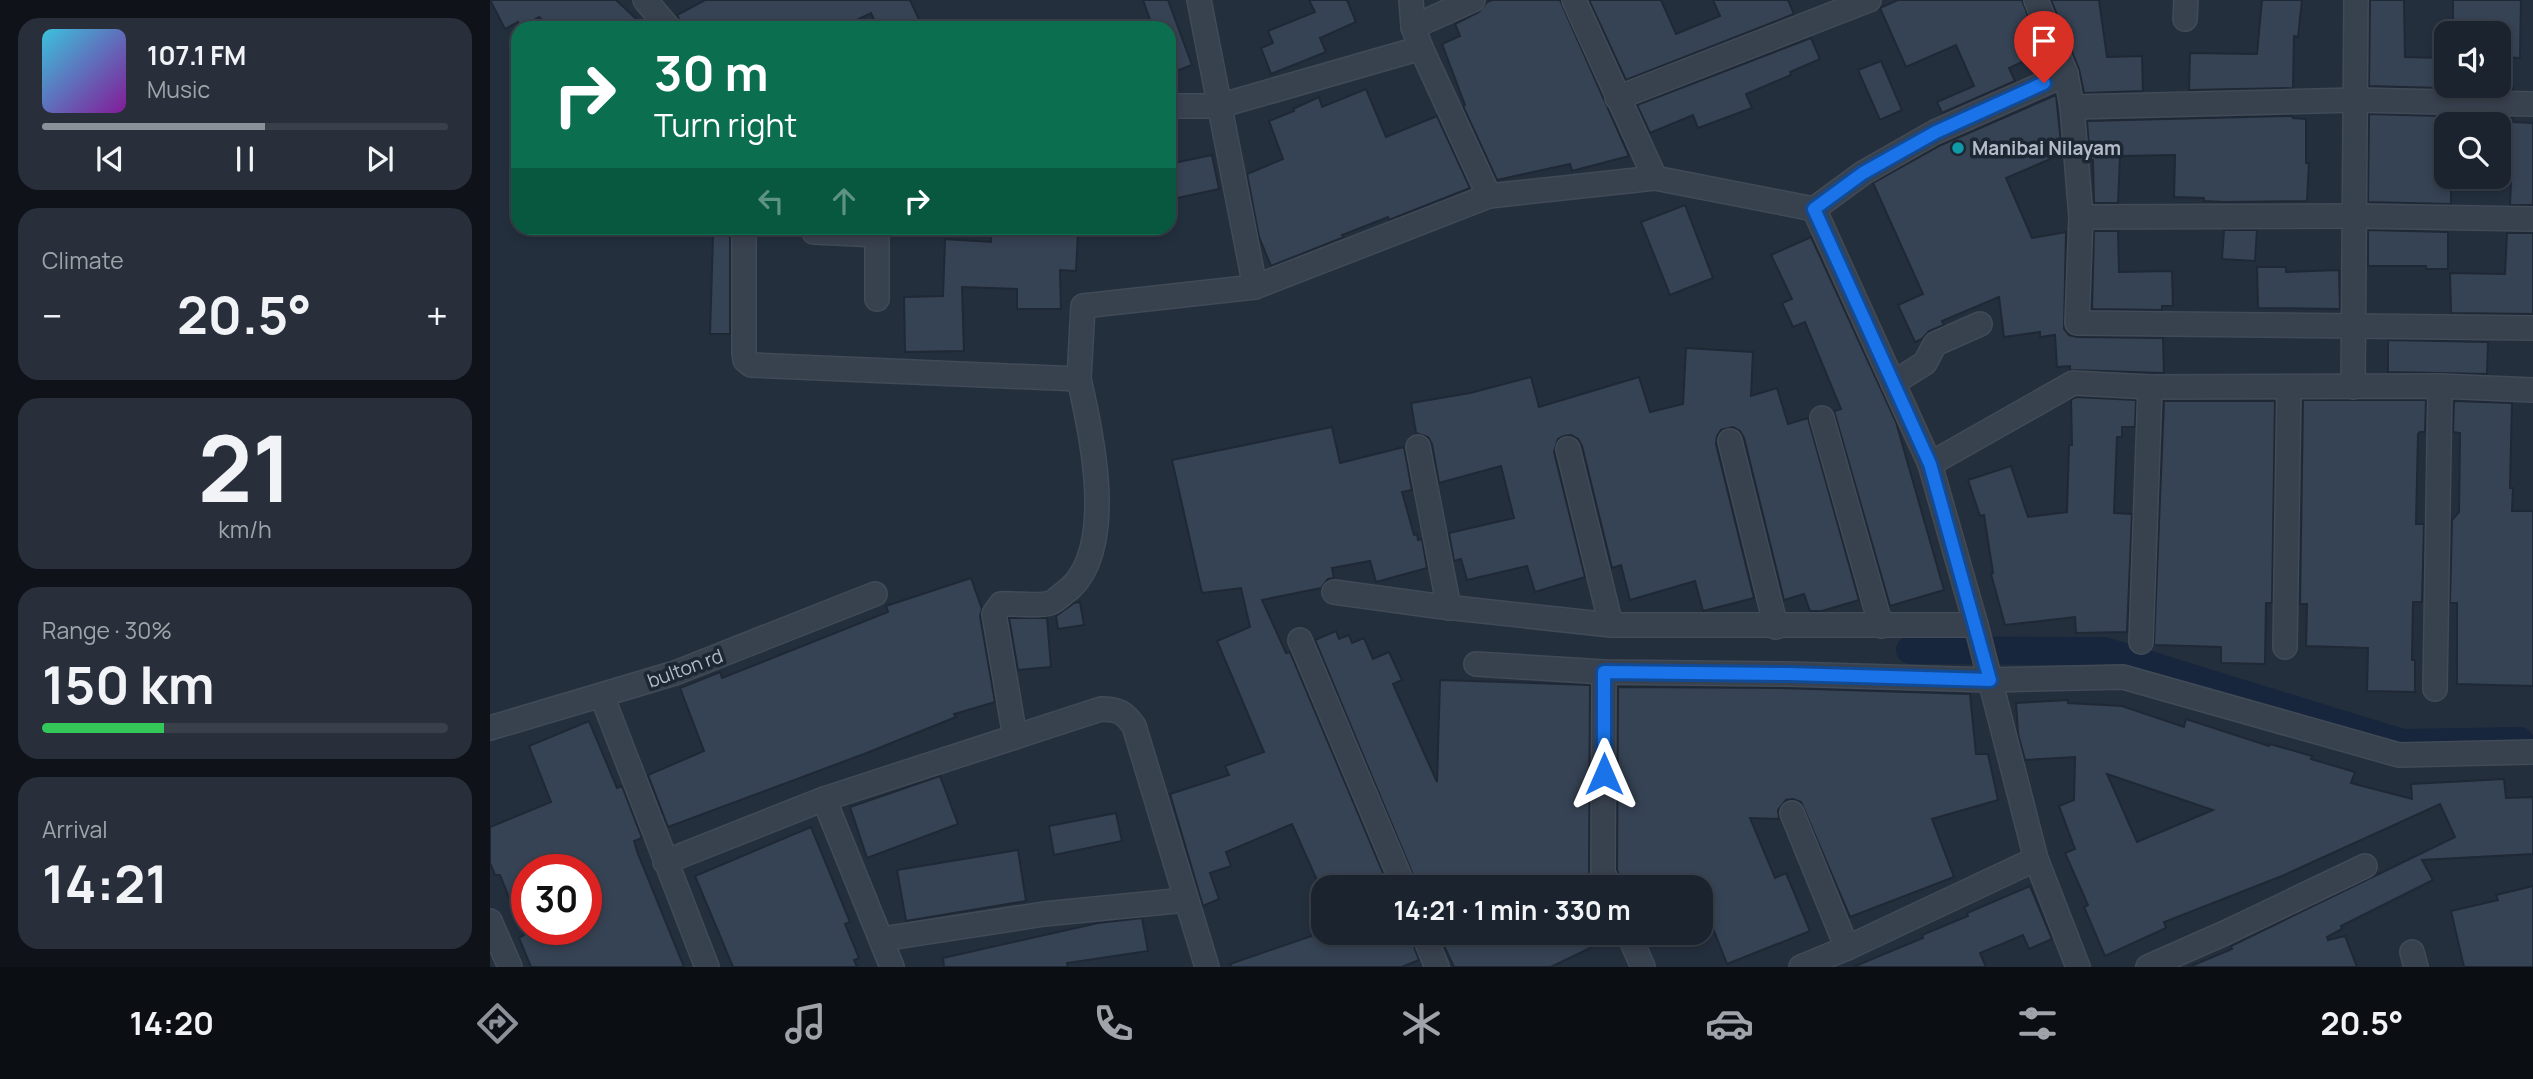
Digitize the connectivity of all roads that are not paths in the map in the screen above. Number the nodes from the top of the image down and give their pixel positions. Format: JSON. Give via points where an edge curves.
{"nodes":[{"id":1,"x":645,"y":0,"type":"edge"},
{"id":2,"x":1199,"y":0,"type":"edge"},
{"id":3,"x":1411,"y":0,"type":"edge"},
{"id":4,"x":1473,"y":0,"type":"edge"},
{"id":5,"x":1574,"y":0,"type":"edge"},
{"id":6,"x":1869,"y":0,"type":"edge"},
{"id":7,"x":2036,"y":0,"type":"edge"},
{"id":8,"x":2356,"y":0,"type":"edge"},
{"id":9,"x":663,"y":21,"type":"edge"},
{"id":10,"x":1417,"y":37,"type":"junction"},
{"id":11,"x":2066,"y":74,"type":"junction"},
{"id":12,"x":1617,"y":98,"type":"junction"},
{"id":13,"x":2356,"y":100,"type":"junction"},
{"id":14,"x":2533,"y":104,"type":"edge"},
{"id":15,"x":1176,"y":106,"type":"edge"},
{"id":16,"x":1219,"y":106,"type":"junction"},
{"id":17,"x":2072,"y":107,"type":"junction"},
{"id":18,"x":1655,"y":178,"type":"junction"},
{"id":19,"x":1489,"y":197,"type":"junction"},
{"id":20,"x":1814,"y":209,"type":"junction"},
{"id":21,"x":2355,"y":216,"type":"junction"},
{"id":22,"x":2081,"y":217,"type":"junction"},
{"id":23,"x":2533,"y":219,"type":"edge"},
{"id":24,"x":744,"y":235,"type":"edge"},
{"id":25,"x":861,"y":235,"type":"edge"},
{"id":26,"x":1255,"y":287,"type":"junction"},
{"id":27,"x":877,"y":299,"type":"dead end"},
{"id":28,"x":1980,"y":324,"type":"dead end"},
{"id":29,"x":2353,"y":325,"type":"junction"},
{"id":30,"x":2533,"y":328,"type":"edge"},
{"id":31,"x":1079,"y":379,"type":"junction"},
{"id":32,"x":1893,"y":383,"type":"junction"},
{"id":33,"x":2440,"y":386,"type":"junction"},
{"id":34,"x":2150,"y":387,"type":"junction"},
{"id":35,"x":2289,"y":387,"type":"junction"},
{"id":36,"x":2353,"y":387,"type":"junction"},
{"id":37,"x":2533,"y":390,"type":"edge"},
{"id":38,"x":1822,"y":418,"type":"dead end"},
{"id":39,"x":1730,"y":441,"type":"dead end"},
{"id":40,"x":1418,"y":447,"type":"dead end"},
{"id":41,"x":1567,"y":449,"type":"dead end"},
{"id":42,"x":1930,"y":464,"type":"junction"},
{"id":43,"x":1334,"y":592,"type":"dead end"},
{"id":44,"x":875,"y":594,"type":"dead end"},
{"id":45,"x":1449,"y":608,"type":"junction"},
{"id":46,"x":1611,"y":625,"type":"junction"},
{"id":47,"x":1881,"y":626,"type":"junction"},
{"id":48,"x":1776,"y":627,"type":"junction"},
{"id":49,"x":1978,"y":632,"type":"junction"},
{"id":50,"x":1300,"y":640,"type":"dead end"},
{"id":51,"x":2141,"y":642,"type":"dead end"},
{"id":52,"x":2285,"y":647,"type":"dead end"},
{"id":53,"x":1476,"y":664,"type":"dead end"},
{"id":54,"x":1604,"y":672,"type":"junction"},
{"id":55,"x":1988,"y":673,"type":"junction"},
{"id":56,"x":2435,"y":689,"type":"dead end"},
{"id":57,"x":602,"y":696,"type":"junction"},
{"id":58,"x":490,"y":728,"type":"edge"},
{"id":59,"x":1015,"y":737,"type":"junction"},
{"id":60,"x":2533,"y":752,"type":"edge"},
{"id":61,"x":824,"y":799,"type":"junction"},
{"id":62,"x":1792,"y":813,"type":"dead end"},
{"id":63,"x":2036,"y":859,"type":"junction"},
{"id":64,"x":665,"y":862,"type":"junction"},
{"id":65,"x":2365,"y":866,"type":"dead end"},
{"id":66,"x":1399,"y":875,"type":"edge"},
{"id":67,"x":1604,"y":875,"type":"edge"},
{"id":68,"x":1186,"y":900,"type":"junction"},
{"id":69,"x":490,"y":921,"type":"edge"},
{"id":70,"x":883,"y":939,"type":"junction"},
{"id":71,"x":1428,"y":945,"type":"edge"},
{"id":72,"x":1633,"y":945,"type":"edge"},
{"id":73,"x":1847,"y":948,"type":"junction"},
{"id":74,"x":510,"y":967,"type":"edge"},
{"id":75,"x":706,"y":967,"type":"edge"},
{"id":76,"x":892,"y":967,"type":"edge"},
{"id":77,"x":1207,"y":967,"type":"edge"},
{"id":78,"x":1437,"y":967,"type":"edge"},
{"id":79,"x":1643,"y":967,"type":"edge"},
{"id":80,"x":1801,"y":967,"type":"edge"},
{"id":81,"x":2078,"y":967,"type":"edge"},
{"id":82,"x":2148,"y":967,"type":"edge"}],
"edges":[{"from":1,"to":9,"type":"street"},
{"from":2,"to":16,"type":"street"},
{"from":3,"to":10,"type":"street"},
{"from":4,"to":10,"type":"street"},
{"from":5,"to":12,"type":"street"},
{"from":6,"to":12,"type":"street"},
{"from":7,"to":11,"type":"street"},
{"from":8,"to":13,"type":"street"},
{"from":10,"to":16,"type":"street"},
{"from":10,"to":19,"type":"street"},
{"from":11,"to":17,"type":"street"},
{"from":11,"to":20,"type":"street","via":[[1936,132],[1863,173]]},
{"from":12,"to":18,"type":"street"},
{"from":13,"to":14,"type":"street"},
{"from":13,"to":17,"type":"street"},
{"from":13,"to":21,"type":"street"},
{"from":15,"to":16,"type":"street"},
{"from":16,"to":26,"type":"street"},
{"from":17,"to":22,"type":"street"},
{"from":18,"to":19,"type":"street"},
{"from":18,"to":20,"type":"street"},
{"from":19,"to":26,"type":"street"},
{"from":20,"to":32,"type":"street"},
{"from":21,"to":22,"type":"street"},
{"from":21,"to":23,"type":"street"},
{"from":21,"to":29,"type":"street"},
{"from":22,"to":29,"type":"street","via":[[2077,323]]},
{"from":24,"to":31,"type":"street","via":[[744,353],[751,365]]},
{"from":25,"to":27,"type":"street","via":[[877,236]]},
{"from":26,"to":31,"type":"street","via":[[1083,306]]},
{"from":28,"to":32,"type":"street","via":[[1935,344],[1926,363]]},
{"from":29,"to":30,"type":"street"},
{"from":29,"to":36,"type":"street"},
{"from":31,"to":59,"type":"street","via":[[1098,494],[1092,554],[1082,577],[1049,603],[1001,604],[994,614]]},
{"from":32,"to":42,"type":"street"},
{"from":33,"to":36,"type":"street"},
{"from":33,"to":37,"type":"street"},
{"from":33,"to":56,"type":"street"},
{"from":34,"to":35,"type":"street"},
{"from":34,"to":42,"type":"street","via":[[2073,383]]},
{"from":34,"to":51,"type":"street"},
{"from":35,"to":36,"type":"street"},
{"from":35,"to":52,"type":"street"},
{"from":38,"to":47,"type":"street"},
{"from":39,"to":48,"type":"street"},
{"from":40,"to":45,"type":"street"},
{"from":41,"to":46,"type":"street"},
{"from":42,"to":49,"type":"street"},
{"from":43,"to":45,"type":"street"},
{"from":44,"to":57,"type":"street","name":"bulton rd","via":[[675,673]]},
{"from":45,"to":46,"type":"street"},
{"from":46,"to":48,"type":"street"},
{"from":47,"to":48,"type":"street"},
{"from":47,"to":49,"type":"street"},
{"from":49,"to":55,"type":"street"},
{"from":50,"to":66,"type":"street"},
{"from":53,"to":54,"type":"street"},
{"from":54,"to":55,"type":"street"},
{"from":54,"to":67,"type":"street"},
{"from":55,"to":60,"type":"street","via":[[2123,677],[2399,755]]},
{"from":55,"to":63,"type":"street"},
{"from":57,"to":58,"type":"street","name":"bulton rd"},
{"from":57,"to":64,"type":"street"},
{"from":59,"to":61,"type":"street"},
{"from":59,"to":68,"type":"street","via":[[1101,709],[1124,712],[1134,726]]},
{"from":61,"to":64,"type":"street"},
{"from":61,"to":70,"type":"street"},
{"from":62,"to":73,"type":"street"},
{"from":63,"to":73,"type":"street"},
{"from":63,"to":81,"type":"street"},
{"from":64,"to":75,"type":"street"},
{"from":65,"to":82,"type":"street"},
{"from":68,"to":70,"type":"street","via":[[1044,914]]},
{"from":68,"to":77,"type":"street"},
{"from":69,"to":74,"type":"street"},
{"from":70,"to":76,"type":"street"},
{"from":71,"to":78,"type":"street"},
{"from":72,"to":79,"type":"street"},
{"from":73,"to":80,"type":"street"}]}
